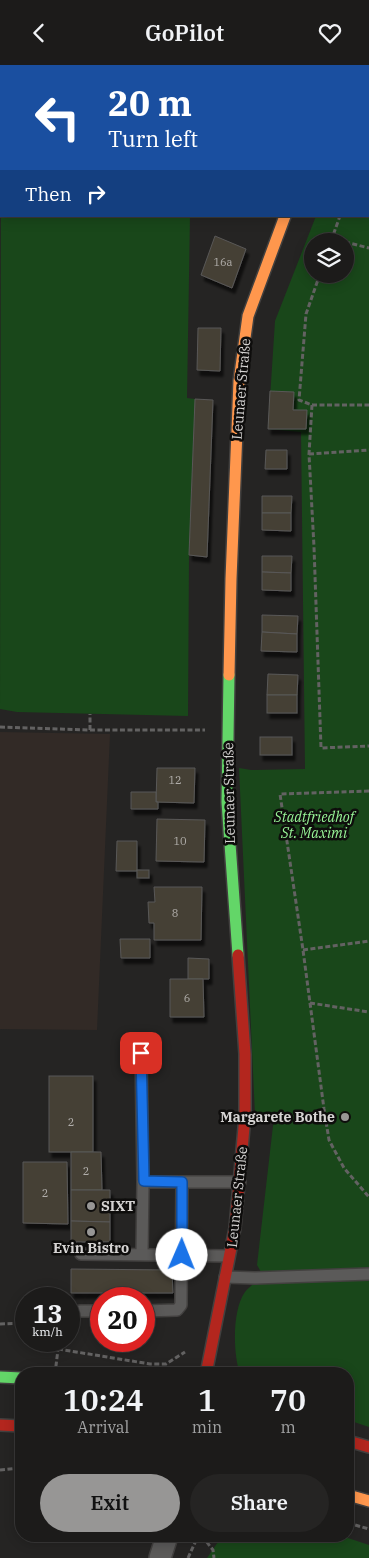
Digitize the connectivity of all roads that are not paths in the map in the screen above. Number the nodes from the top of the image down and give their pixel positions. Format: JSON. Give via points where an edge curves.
{"nodes":[{"id":1,"x":285,"y":217,"type":"edge"},
{"id":2,"x":141,"y":1053,"type":"dead end"},
{"id":3,"x":144,"y":1181,"type":"junction"},
{"id":4,"x":182,"y":1182,"type":"junction"},
{"id":5,"x":240,"y":1182,"type":"junction"},
{"id":6,"x":81,"y":1254,"type":"dead end"},
{"id":7,"x":142,"y":1255,"type":"junction"},
{"id":8,"x":182,"y":1255,"type":"junction"},
{"id":9,"x":231,"y":1256,"type":"junction"},
{"id":10,"x":369,"y":1274,"type":"edge"},
{"id":11,"x":213,"y":1275,"type":"dead end"},
{"id":12,"x":226,"y":1277,"type":"junction"},
{"id":13,"x":80,"y":1311,"type":"dead end"},
{"id":14,"x":90,"y":1311,"type":"edge"},
{"id":15,"x":155,"y":1311,"type":"edge"},
{"id":16,"x":207,"y":1367,"type":"edge"},
{"id":17,"x":0,"y":1377,"type":"edge"},
{"id":18,"x":15,"y":1378,"type":"edge"},
{"id":19,"x":0,"y":1425,"type":"edge"},
{"id":20,"x":15,"y":1426,"type":"edge"},
{"id":21,"x":354,"y":1443,"type":"edge"},
{"id":22,"x":369,"y":1447,"type":"edge"},
{"id":23,"x":354,"y":1497,"type":"edge"},
{"id":24,"x":369,"y":1501,"type":"edge"},
{"id":25,"x":165,"y":1542,"type":"edge"},
{"id":26,"x":160,"y":1558,"type":"edge"}],
"edges":[{"from":1,"to":5,"type":"street","name":"Leunaer Straße","via":[[248,316],[239,381],[227,802],[245,1053]]},
{"from":2,"to":3,"type":"lane"},
{"from":3,"to":4,"type":"lane"},
{"from":3,"to":7,"type":"lane"},
{"from":4,"to":5,"type":"lane"},
{"from":4,"to":8,"type":"lane"},
{"from":5,"to":9,"type":"street","name":"Leunaer Straße"},
{"from":6,"to":7,"type":"lane"},
{"from":7,"to":8,"type":"lane"},
{"from":8,"to":9,"type":"lane"},
{"from":8,"to":15,"type":"lane","via":[[180,1308]]},
{"from":9,"to":12,"type":"street","name":"Leunaer Straße"},
{"from":10,"to":12,"type":"lane"},
{"from":11,"to":12,"type":"lane"},
{"from":12,"to":16,"type":"street","name":"Leunaer Straße"},
{"from":13,"to":14,"type":"lane"},
{"from":17,"to":18,"type":"street"},
{"from":19,"to":20,"type":"street"},
{"from":21,"to":22,"type":"street"},
{"from":23,"to":24,"type":"street"},
{"from":25,"to":26,"type":"street"}]}
